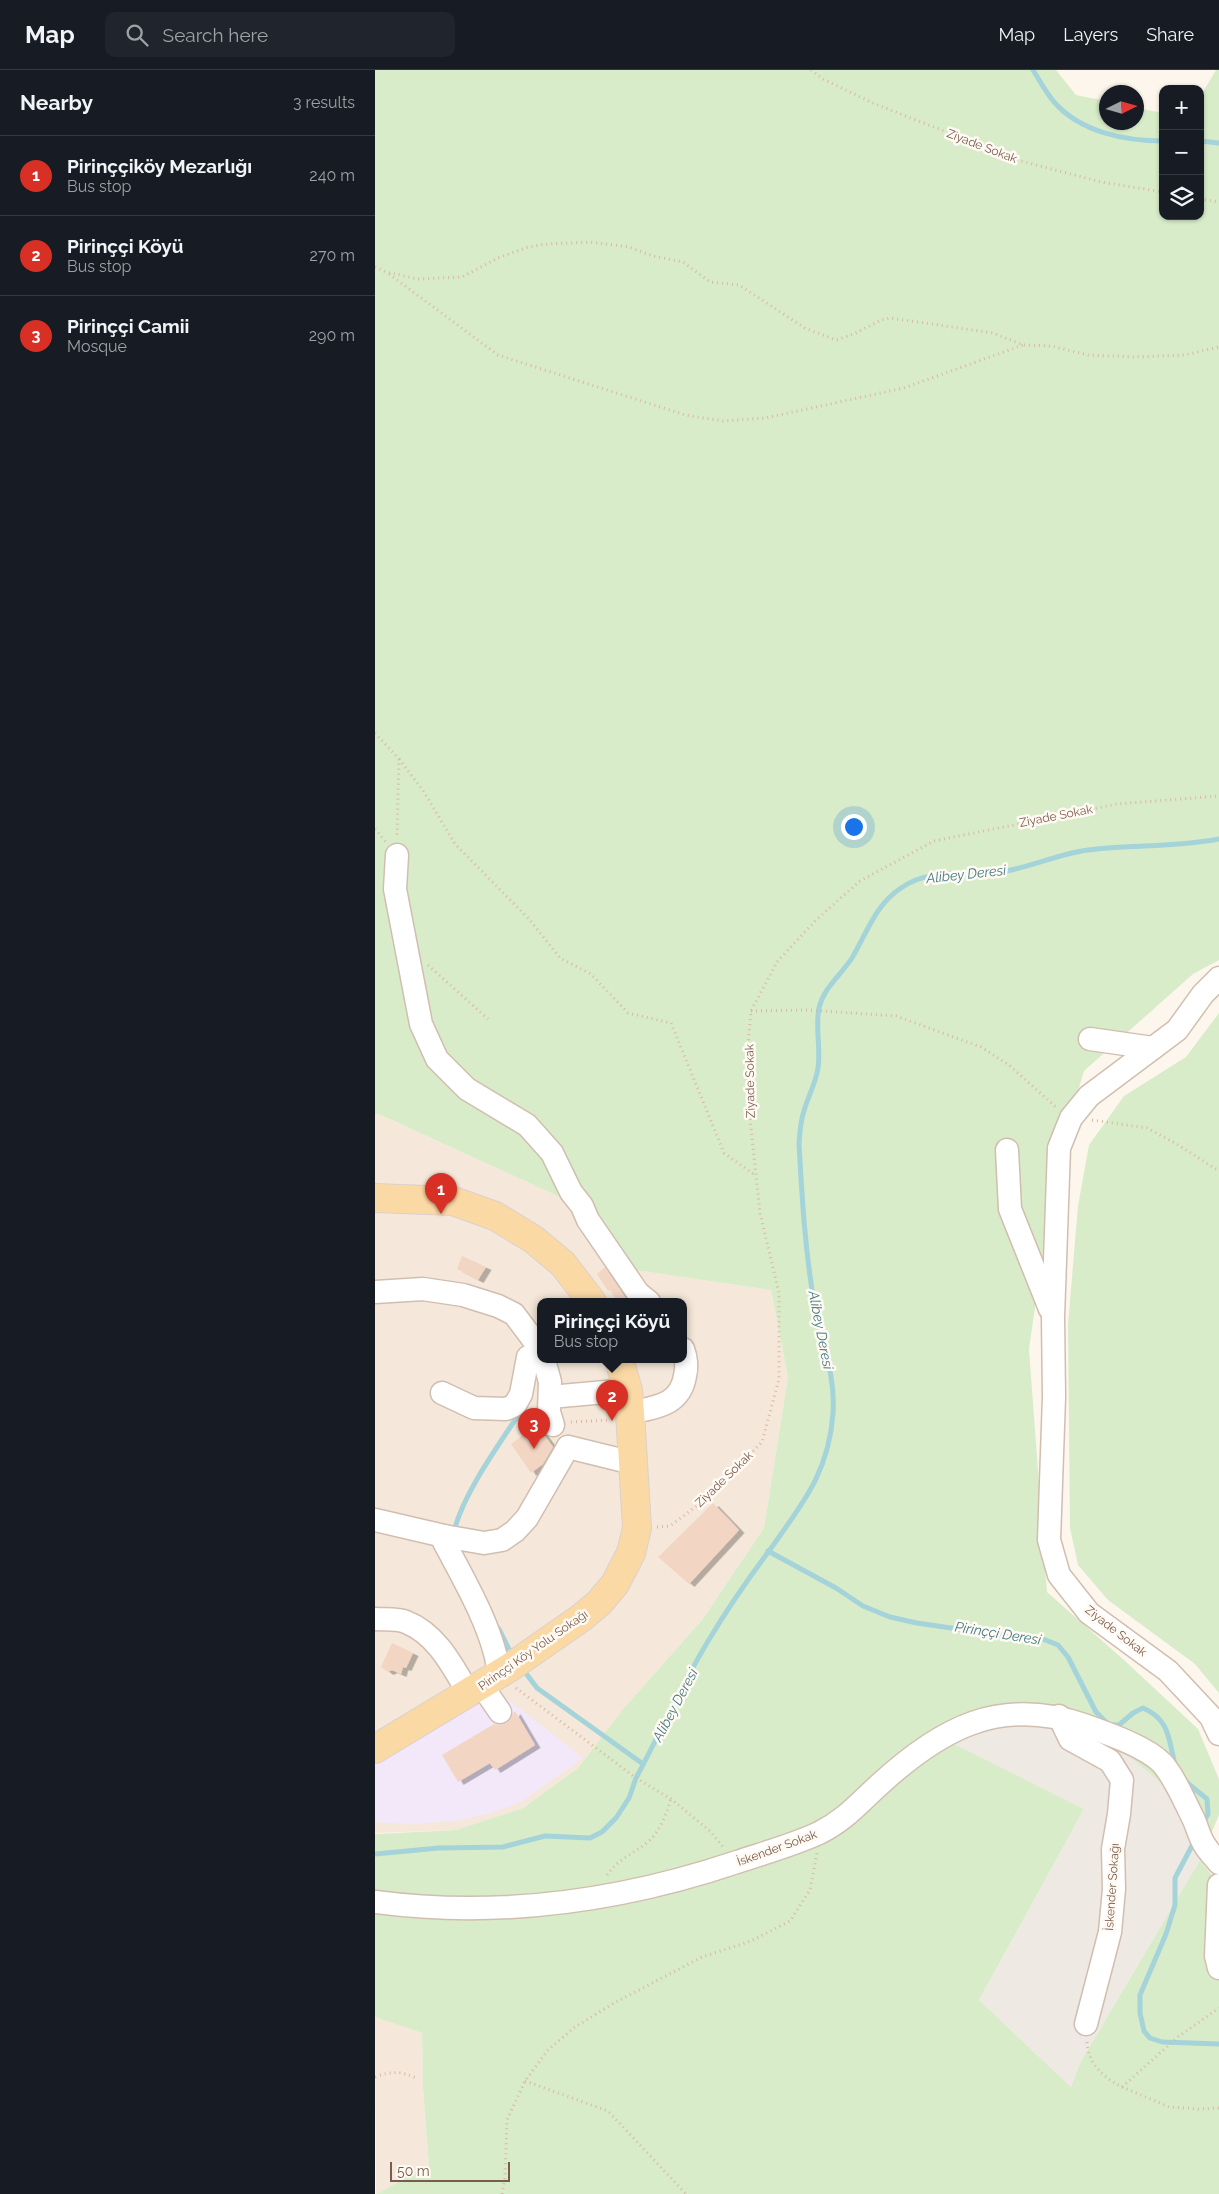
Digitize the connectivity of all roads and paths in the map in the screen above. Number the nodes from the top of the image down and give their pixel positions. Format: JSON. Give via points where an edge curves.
{"nodes":[{"id":1,"x":811,"y":70,"type":"edge"},
{"id":2,"x":1159,"y":191,"type":"edge"},
{"id":3,"x":1204,"y":200,"type":"edge"},
{"id":4,"x":1219,"y":202,"type":"edge"},
{"id":5,"x":375,"y":267,"type":"edge"},
{"id":6,"x":387,"y":272,"type":"junction"},
{"id":7,"x":1023,"y":345,"type":"junction"},
{"id":8,"x":1219,"y":347,"type":"edge"},
{"id":9,"x":375,"y":734,"type":"edge"},
{"id":10,"x":399,"y":759,"type":"junction"},
{"id":11,"x":1219,"y":796,"type":"edge"},
{"id":12,"x":375,"y":829,"type":"edge"},
{"id":13,"x":397,"y":855,"type":"junction"},
{"id":14,"x":426,"y":956,"type":"dead end"},
{"id":15,"x":1219,"y":978,"type":"edge"},
{"id":16,"x":751,"y":1011,"type":"junction"},
{"id":17,"x":488,"y":1018,"type":"dead end"},
{"id":18,"x":1090,"y":1039,"type":"dead end"},
{"id":19,"x":1153,"y":1048,"type":"junction"},
{"id":20,"x":1071,"y":1118,"type":"junction"},
{"id":21,"x":1007,"y":1150,"type":"dead end"},
{"id":22,"x":1219,"y":1171,"type":"edge"},
{"id":23,"x":756,"y":1175,"type":"junction"},
{"id":24,"x":375,"y":1198,"type":"edge"},
{"id":25,"x":375,"y":1292,"type":"edge"},
{"id":26,"x":589,"y":1298,"type":"edge"},
{"id":27,"x":644,"y":1298,"type":"edge"},
{"id":28,"x":1053,"y":1317,"type":"junction"},
{"id":29,"x":537,"y":1345,"type":"edge"},
{"id":30,"x":537,"y":1356,"type":"edge"},
{"id":31,"x":545,"y":1363,"type":"edge"},
{"id":32,"x":620,"y":1363,"type":"edge"},
{"id":33,"x":685,"y":1363,"type":"edge"},
{"id":34,"x":441,"y":1393,"type":"dead end"},
{"id":35,"x":550,"y":1397,"type":"junction"},
{"id":36,"x":629,"y":1407,"type":"junction"},
{"id":37,"x":562,"y":1432,"type":"junction"},
{"id":38,"x":633,"y":1463,"type":"junction"},
{"id":39,"x":375,"y":1520,"type":"edge"},
{"id":40,"x":637,"y":1528,"type":"junction"},
{"id":41,"x":444,"y":1536,"type":"junction"},
{"id":42,"x":375,"y":1619,"type":"edge"},
{"id":43,"x":497,"y":1676,"type":"junction"},
{"id":44,"x":501,"y":1712,"type":"dead end"},
{"id":45,"x":1059,"y":1716,"type":"junction"},
{"id":46,"x":1219,"y":1734,"type":"edge"},
{"id":47,"x":375,"y":1749,"type":"edge"},
{"id":48,"x":671,"y":1799,"type":"junction"},
{"id":49,"x":819,"y":1833,"type":"junction"},
{"id":50,"x":737,"y":1863,"type":"junction"},
{"id":51,"x":1219,"y":1863,"type":"edge"},
{"id":52,"x":1219,"y":1884,"type":"edge"},
{"id":53,"x":591,"y":1898,"type":"junction"},
{"id":54,"x":375,"y":1902,"type":"edge"},
{"id":55,"x":1219,"y":1968,"type":"edge"},
{"id":56,"x":1219,"y":2008,"type":"edge"},
{"id":57,"x":1086,"y":2024,"type":"joint"},
{"id":58,"x":375,"y":2077,"type":"edge"},
{"id":59,"x":416,"y":2078,"type":"dead end"},
{"id":60,"x":525,"y":2081,"type":"junction"},
{"id":61,"x":1122,"y":2087,"type":"junction"},
{"id":62,"x":1219,"y":2108,"type":"edge"},
{"id":63,"x":502,"y":2194,"type":"edge"},
{"id":64,"x":686,"y":2194,"type":"edge"}],
"edges":[{"from":1,"to":2,"type":"path","name":"Ziyade Sokak","via":[[875,104],[1021,161],[1101,182]]},
{"from":3,"to":4,"type":"path"},
{"from":5,"to":6,"type":"path"},
{"from":6,"to":7,"type":"path","via":[[418,279],[462,277],[528,247],[590,242],[629,246],[653,256],[683,262],[710,282],[739,285],[805,328],[836,340],[890,318],[993,333]]},
{"from":6,"to":7,"type":"path","via":[[498,355],[685,414],[723,421],[765,418],[904,388]]},
{"from":7,"to":8,"type":"path","via":[[1051,346],[1088,355],[1134,357],[1185,355]]},
{"from":9,"to":10,"type":"path"},
{"from":10,"to":13,"type":"path"},
{"from":10,"to":23,"type":"path","via":[[424,792],[455,844],[529,919],[560,958],[591,974],[628,1013],[671,1023],[725,1153]]},
{"from":11,"to":16,"type":"path","name":"Ziyade Sokak","via":[[1117,804],[934,841],[860,881],[816,920],[777,962]]},
{"from":12,"to":13,"type":"path"},
{"from":13,"to":27,"type":"street","via":[[395,889],[421,1024],[437,1059],[467,1090],[527,1125],[552,1153],[588,1220]]},
{"from":14,"to":17,"type":"path","via":[[428,965]]},
{"from":15,"to":19,"type":"street","name":"Ziyade Sokak","via":[[1177,1030]]},
{"from":16,"to":20,"type":"path","via":[[807,1010],[896,1016],[981,1047],[1009,1065]]},
{"from":16,"to":23,"type":"path","name":"Ziyade Sokak","via":[[747,1057]]},
{"from":18,"to":19,"type":"street"},
{"from":19,"to":20,"type":"street","name":"Ziyade Sokak","via":[[1089,1096]]},
{"from":20,"to":22,"type":"path","via":[[1147,1128]]},
{"from":20,"to":28,"type":"street","name":"Ziyade Sokak","via":[[1059,1148]]},
{"from":21,"to":28,"type":"street","via":[[1010,1208]]},
{"from":23,"to":40,"type":"path","name":"Ziyade Sokak","via":[[760,1214],[779,1293],[779,1379],[762,1442],[705,1499],[670,1526]]},
{"from":24,"to":26,"type":"main road","via":[[453,1201],[495,1216],[533,1239],[563,1264]]},
{"from":25,"to":29,"type":"street","via":[[423,1289],[463,1295],[498,1306],[514,1314]]},
{"from":28,"to":46,"type":"street","name":"Ziyade Sokak","via":[[1049,1540],[1059,1574],[1089,1613],[1168,1671],[1211,1717]]},
{"from":30,"to":34,"type":"street","via":[[528,1357],[521,1394],[515,1404],[506,1409],[474,1408]]},
{"from":31,"to":35,"type":"street"},
{"from":32,"to":36,"type":"main road","name":"Pirinççi Köy Yolu Sokağı"},
{"from":33,"to":36,"type":"street","via":[[683,1389],[673,1400]]},
{"from":35,"to":36,"type":"street"},
{"from":35,"to":37,"type":"street","via":[[549,1412]]},
{"from":36,"to":37,"type":"path"},
{"from":36,"to":38,"type":"main road","name":"Pirinççi Köy Yolu Sokağı"},
{"from":37,"to":38,"type":"street"},
{"from":37,"to":41,"type":"street","via":[[527,1518],[515,1531],[502,1540],[484,1543]]},
{"from":38,"to":40,"type":"main road","name":"Pirinççi Köy Yolu Sokağı"},
{"from":39,"to":41,"type":"street"},
{"from":40,"to":43,"type":"main road","name":"Pirinççi Köy Yolu Sokağı","via":[[631,1553],[615,1584],[599,1604]]},
{"from":41,"to":43,"type":"street","via":[[498,1659]]},
{"from":42,"to":43,"type":"street","via":[[405,1621],[427,1634],[445,1654]]},
{"from":43,"to":44,"type":"street"},
{"from":43,"to":47,"type":"main road","name":"Pirinççi Köy Yolu Sokağı"},
{"from":43,"to":48,"type":"path","via":[[621,1767]]},
{"from":45,"to":49,"type":"street","name":"İskender Sokak","via":[[1020,1713],[977,1719],[952,1731],[919,1750],[848,1816]]},
{"from":45,"to":51,"type":"street","name":"İskender Sokak","via":[[1151,1754],[1169,1772],[1203,1843]]},
{"from":45,"to":57,"type":"street","name":"İskender Sokağı","via":[[1070,1739],[1110,1761],[1122,1780],[1113,1849],[1110,1932]]},
{"from":48,"to":50,"type":"path","via":[[711,1831]]},
{"from":48,"to":53,"type":"path","via":[[663,1823],[650,1840],[615,1864]]},
{"from":49,"to":50,"type":"street","name":"İskender Sokak"},
{"from":49,"to":60,"type":"path","via":[[810,1890],[790,1921],[751,1941],[702,1957],[575,2027],[548,2050]]},
{"from":50,"to":53,"type":"street","name":"İskender Sokak","via":[[655,1886]]},
{"from":52,"to":55,"type":"street","via":[[1216,1956]]},
{"from":53,"to":54,"type":"street","name":"İskender Sokak","via":[[468,1909]]},
{"from":56,"to":61,"type":"path","via":[[1179,2036]]},
{"from":57,"to":61,"type":"path","via":[[1087,2047],[1095,2067]]},
{"from":58,"to":59,"type":"path","via":[[397,2072]]},
{"from":60,"to":63,"type":"path","via":[[507,2120]]},
{"from":60,"to":64,"type":"path","via":[[608,2111]]},
{"from":61,"to":62,"type":"path","via":[[1169,2107]]}]}
